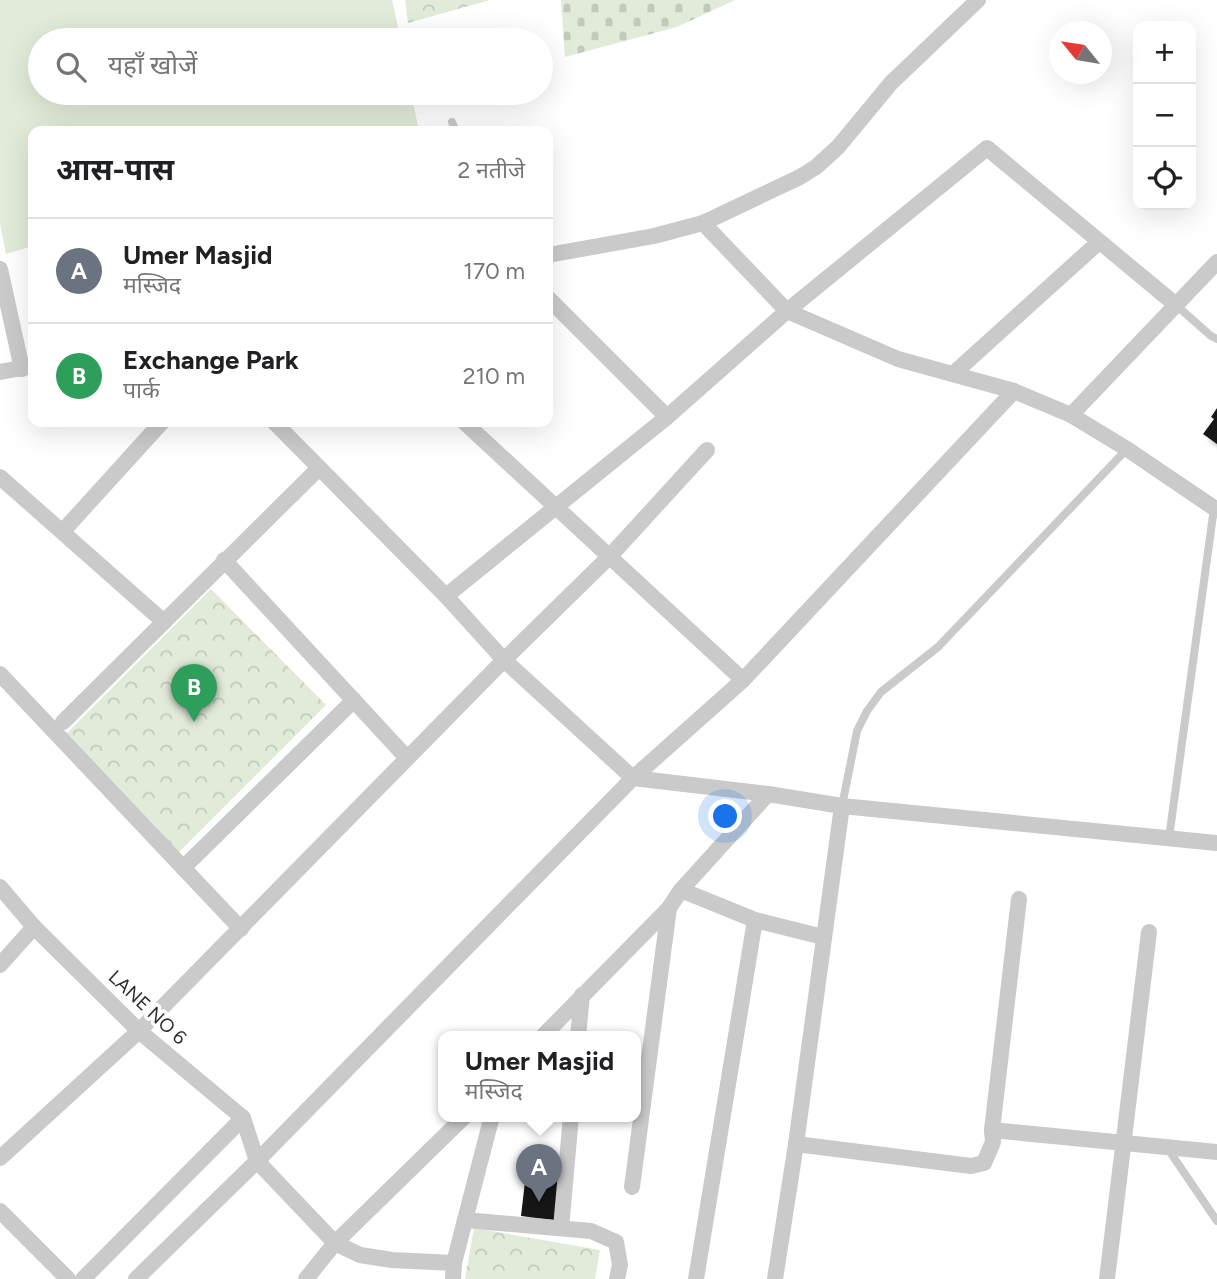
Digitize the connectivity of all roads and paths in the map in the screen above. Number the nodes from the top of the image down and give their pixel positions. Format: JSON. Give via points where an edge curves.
{"nodes":[{"id":1,"x":978,"y":0,"type":"edge"},
{"id":2,"x":452,"y":122,"type":"dead end"},
{"id":3,"x":454,"y":126,"type":"edge"},
{"id":4,"x":704,"y":223,"type":"junction"},
{"id":5,"x":1099,"y":242,"type":"junction"},
{"id":6,"x":553,"y":254,"type":"edge"},
{"id":7,"x":1217,"y":262,"type":"edge"},
{"id":8,"x":0,"y":269,"type":"edge"},
{"id":9,"x":553,"y":303,"type":"edge"},
{"id":10,"x":1176,"y":305,"type":"junction"},
{"id":11,"x":787,"y":311,"type":"junction"},
{"id":12,"x":1217,"y":339,"type":"edge"},
{"id":13,"x":28,"y":367,"type":"edge"},
{"id":14,"x":0,"y":372,"type":"edge"},
{"id":15,"x":953,"y":374,"type":"junction"},
{"id":16,"x":1014,"y":391,"type":"junction"},
{"id":17,"x":1072,"y":415,"type":"junction"},
{"id":18,"x":667,"y":417,"type":"junction"},
{"id":19,"x":157,"y":427,"type":"edge"},
{"id":20,"x":279,"y":427,"type":"edge"},
{"id":21,"x":469,"y":427,"type":"edge"},
{"id":22,"x":1127,"y":449,"type":"junction"},
{"id":23,"x":707,"y":450,"type":"dead end"},
{"id":24,"x":318,"y":468,"type":"junction"},
{"id":25,"x":0,"y":477,"type":"edge"},
{"id":26,"x":554,"y":507,"type":"junction"},
{"id":27,"x":1216,"y":509,"type":"edge"},
{"id":28,"x":62,"y":531,"type":"junction"},
{"id":29,"x":610,"y":556,"type":"junction"},
{"id":30,"x":224,"y":560,"type":"junction"},
{"id":31,"x":446,"y":596,"type":"junction"},
{"id":32,"x":164,"y":622,"type":"junction"},
{"id":33,"x":504,"y":660,"type":"junction"},
{"id":34,"x":0,"y":674,"type":"edge"},
{"id":35,"x":743,"y":680,"type":"junction"},
{"id":36,"x":354,"y":700,"type":"junction"},
{"id":37,"x":63,"y":722,"type":"dead end"},
{"id":38,"x":407,"y":758,"type":"junction"},
{"id":39,"x":633,"y":778,"type":"junction"},
{"id":40,"x":768,"y":794,"type":"junction"},
{"id":41,"x":842,"y":807,"type":"junction"},
{"id":42,"x":1169,"y":838,"type":"junction"},
{"id":43,"x":1217,"y":843,"type":"edge"},
{"id":44,"x":183,"y":868,"type":"junction"},
{"id":45,"x":0,"y":887,"type":"edge"},
{"id":46,"x":681,"y":890,"type":"junction"},
{"id":47,"x":1019,"y":899,"type":"dead end"},
{"id":48,"x":669,"y":908,"type":"junction"},
{"id":49,"x":755,"y":920,"type":"junction"},
{"id":50,"x":34,"y":927,"type":"junction"},
{"id":51,"x":241,"y":929,"type":"junction"},
{"id":52,"x":1149,"y":932,"type":"dead end"},
{"id":53,"x":823,"y":937,"type":"junction"},
{"id":54,"x":0,"y":965,"type":"edge"},
{"id":55,"x":582,"y":995,"type":"junction"},
{"id":56,"x":139,"y":1031,"type":"junction"},
{"id":57,"x":548,"y":1031,"type":"edge"},
{"id":58,"x":578,"y":1031,"type":"edge"},
{"id":59,"x":243,"y":1118,"type":"junction"},
{"id":60,"x":641,"y":1119,"type":"edge"},
{"id":61,"x":458,"y":1122,"type":"edge"},
{"id":62,"x":490,"y":1122,"type":"edge"},
{"id":63,"x":570,"y":1122,"type":"edge"},
{"id":64,"x":641,"y":1122,"type":"edge"},
{"id":65,"x":992,"y":1130,"type":"junction"},
{"id":66,"x":1123,"y":1142,"type":"junction"},
{"id":67,"x":796,"y":1144,"type":"junction"},
{"id":68,"x":1167,"y":1146,"type":"junction"},
{"id":69,"x":1217,"y":1152,"type":"edge"},
{"id":70,"x":0,"y":1158,"type":"edge"},
{"id":71,"x":257,"y":1161,"type":"junction"},
{"id":72,"x":632,"y":1187,"type":"dead end"},
{"id":73,"x":0,"y":1211,"type":"edge"},
{"id":74,"x":464,"y":1220,"type":"junction"},
{"id":75,"x":1217,"y":1220,"type":"edge"},
{"id":76,"x":561,"y":1228,"type":"junction"},
{"id":77,"x":335,"y":1243,"type":"junction"},
{"id":78,"x":453,"y":1271,"type":"edge"},
{"id":79,"x":68,"y":1279,"type":"edge"},
{"id":80,"x":83,"y":1279,"type":"edge"},
{"id":81,"x":136,"y":1279,"type":"edge"},
{"id":82,"x":306,"y":1279,"type":"edge"},
{"id":83,"x":617,"y":1279,"type":"edge"},
{"id":84,"x":696,"y":1279,"type":"edge"},
{"id":85,"x":775,"y":1279,"type":"edge"},
{"id":86,"x":1107,"y":1279,"type":"edge"}],
"edges":[{"from":1,"to":4,"type":"street","via":[[891,83],[816,167]]},
{"from":2,"to":3,"type":"lane"},
{"from":4,"to":6,"type":"street"},
{"from":4,"to":11,"type":"street"},
{"from":5,"to":10,"type":"street"},
{"from":5,"to":11,"type":"street","via":[[987,148]]},
{"from":5,"to":15,"type":"street"},
{"from":7,"to":10,"type":"street"},
{"from":8,"to":13,"type":"street"},
{"from":9,"to":18,"type":"street"},
{"from":10,"to":12,"type":"lane"},
{"from":10,"to":17,"type":"street"},
{"from":11,"to":15,"type":"street","via":[[898,359]]},
{"from":11,"to":18,"type":"street"},
{"from":13,"to":14,"type":"street"},
{"from":15,"to":16,"type":"street"},
{"from":16,"to":17,"type":"street"},
{"from":16,"to":35,"type":"street"},
{"from":17,"to":22,"type":"street"},
{"from":18,"to":26,"type":"street"},
{"from":19,"to":28,"type":"street"},
{"from":20,"to":24,"type":"street"},
{"from":21,"to":26,"type":"street"},
{"from":22,"to":27,"type":"street"},
{"from":22,"to":41,"type":"lane","via":[[938,647],[881,692],[857,732]]},
{"from":23,"to":29,"type":"street"},
{"from":24,"to":30,"type":"street"},
{"from":24,"to":31,"type":"street"},
{"from":25,"to":28,"type":"street"},
{"from":26,"to":29,"type":"street"},
{"from":26,"to":31,"type":"street"},
{"from":27,"to":42,"type":"lane"},
{"from":28,"to":32,"type":"street"},
{"from":29,"to":33,"type":"street"},
{"from":29,"to":35,"type":"street"},
{"from":30,"to":32,"type":"street"},
{"from":30,"to":36,"type":"street"},
{"from":31,"to":33,"type":"street"},
{"from":32,"to":37,"type":"street"},
{"from":33,"to":38,"type":"street"},
{"from":33,"to":39,"type":"street"},
{"from":34,"to":44,"type":"street"},
{"from":35,"to":39,"type":"street"},
{"from":36,"to":38,"type":"street"},
{"from":36,"to":44,"type":"street"},
{"from":38,"to":51,"type":"street"},
{"from":39,"to":40,"type":"street"},
{"from":39,"to":71,"type":"street"},
{"from":40,"to":41,"type":"street"},
{"from":40,"to":46,"type":"street"},
{"from":41,"to":42,"type":"street"},
{"from":41,"to":53,"type":"street"},
{"from":42,"to":43,"type":"street"},
{"from":44,"to":51,"type":"street"},
{"from":45,"to":50,"type":"street","name":"LANE NO 6"},
{"from":46,"to":48,"type":"street"},
{"from":46,"to":49,"type":"street"},
{"from":47,"to":65,"type":"street"},
{"from":48,"to":55,"type":"street"},
{"from":48,"to":60,"type":"street"},
{"from":49,"to":53,"type":"street"},
{"from":49,"to":84,"type":"street"},
{"from":50,"to":54,"type":"street"},
{"from":50,"to":56,"type":"street","name":"LANE NO 6"},
{"from":51,"to":56,"type":"street"},
{"from":52,"to":66,"type":"street"},
{"from":53,"to":67,"type":"street"},
{"from":55,"to":57,"type":"street"},
{"from":55,"to":58,"type":"street"},
{"from":56,"to":59,"type":"street","name":"LANE NO 6"},
{"from":56,"to":70,"type":"street"},
{"from":59,"to":71,"type":"street"},
{"from":59,"to":80,"type":"street"},
{"from":61,"to":77,"type":"street"},
{"from":62,"to":74,"type":"street"},
{"from":63,"to":76,"type":"street"},
{"from":64,"to":72,"type":"street"},
{"from":65,"to":66,"type":"street"},
{"from":65,"to":67,"type":"street","via":[[993,1142],[979,1166]]},
{"from":66,"to":68,"type":"street"},
{"from":66,"to":86,"type":"street"},
{"from":67,"to":85,"type":"street"},
{"from":68,"to":69,"type":"street"},
{"from":68,"to":75,"type":"lane"},
{"from":71,"to":77,"type":"street"},
{"from":71,"to":81,"type":"street"},
{"from":73,"to":79,"type":"street"},
{"from":74,"to":76,"type":"street"},
{"from":74,"to":78,"type":"street"},
{"from":76,"to":83,"type":"street","via":[[591,1231],[616,1242]]},
{"from":77,"to":78,"type":"street","via":[[360,1255]]},
{"from":77,"to":82,"type":"street"}]}
